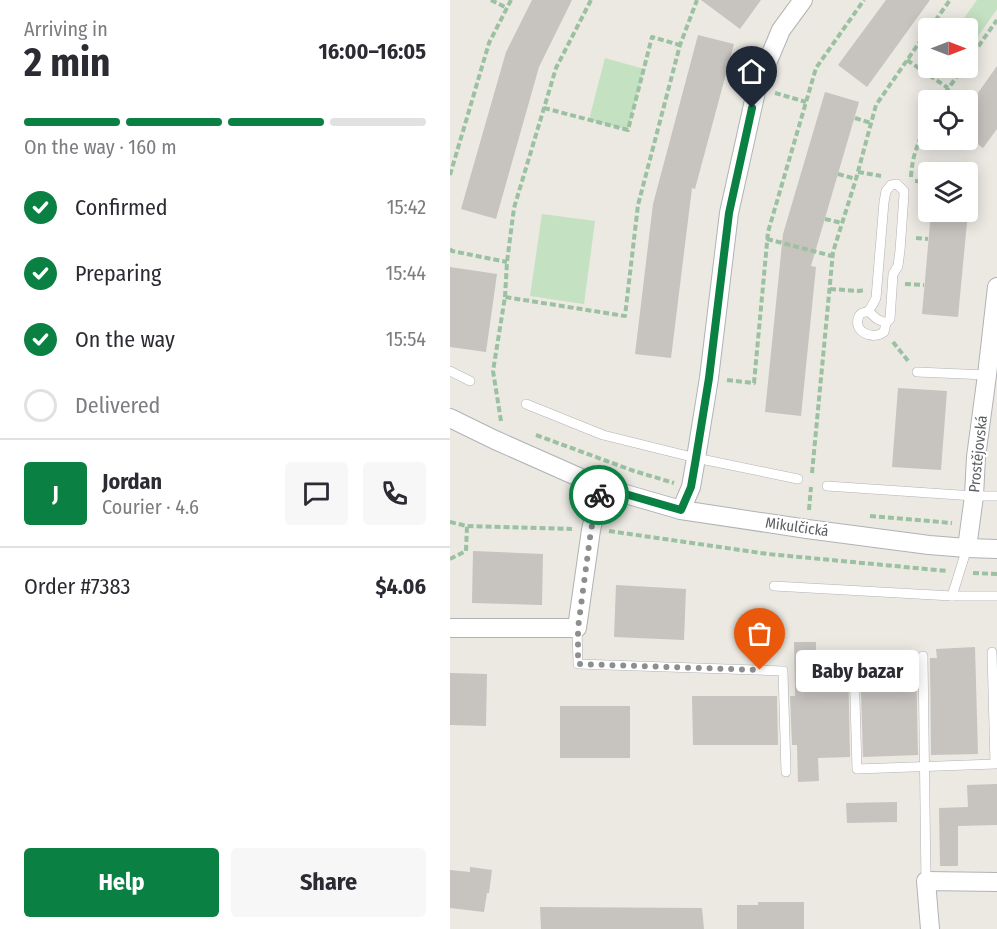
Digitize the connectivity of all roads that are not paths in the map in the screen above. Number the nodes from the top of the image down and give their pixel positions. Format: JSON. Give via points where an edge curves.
{"nodes":[{"id":1,"x":802,"y":0,"type":"edge"},
{"id":2,"x":882,"y":219,"type":"junction"},
{"id":3,"x":902,"y":220,"type":"junction"},
{"id":4,"x":879,"y":251,"type":"junction"},
{"id":5,"x":900,"y":253,"type":"junction"},
{"id":6,"x":997,"y":287,"type":"edge"},
{"id":7,"x":876,"y":298,"type":"junction"},
{"id":8,"x":891,"y":299,"type":"junction"},
{"id":9,"x":868,"y":311,"type":"junction"},
{"id":10,"x":886,"y":324,"type":"junction"},
{"id":11,"x":450,"y":371,"type":"edge"},
{"id":12,"x":917,"y":372,"type":"dead end"},
{"id":13,"x":987,"y":375,"type":"junction"},
{"id":14,"x":470,"y":381,"type":"dead end"},
{"id":15,"x":526,"y":404,"type":"dead end"},
{"id":16,"x":450,"y":418,"type":"edge"},
{"id":17,"x":696,"y":458,"type":"junction"},
{"id":18,"x":798,"y":479,"type":"dead end"},
{"id":19,"x":827,"y":486,"type":"dead end"},
{"id":20,"x":601,"y":487,"type":"junction"},
{"id":21,"x":974,"y":496,"type":"junction"},
{"id":22,"x":997,"y":496,"type":"edge"},
{"id":23,"x":681,"y":510,"type":"junction"},
{"id":24,"x":967,"y":548,"type":"junction"},
{"id":25,"x":997,"y":549,"type":"edge"},
{"id":26,"x":774,"y":586,"type":"dead end"},
{"id":27,"x":952,"y":596,"type":"junction"},
{"id":28,"x":997,"y":596,"type":"edge"},
{"id":29,"x":450,"y":628,"type":"edge"},
{"id":30,"x":578,"y":628,"type":"junction"},
{"id":31,"x":992,"y":652,"type":"dead end"},
{"id":32,"x":923,"y":656,"type":"dead end"},
{"id":33,"x":854,"y":664,"type":"dead end"},
{"id":34,"x":925,"y":766,"type":"junction"},
{"id":35,"x":786,"y":772,"type":"dead end"},
{"id":36,"x":926,"y":881,"type":"junction"},
{"id":37,"x":997,"y":882,"type":"edge"},
{"id":38,"x":930,"y":929,"type":"edge"}],
"edges":[{"from":1,"to":17,"type":"street","via":[[781,30],[757,87],[729,213]]},
{"from":2,"to":3,"type":"lane"},
{"from":2,"to":3,"type":"lane","via":[[886,191],[897,184],[904,191]]},
{"from":2,"to":4,"type":"lane"},
{"from":3,"to":5,"type":"lane"},
{"from":4,"to":5,"type":"lane"},
{"from":4,"to":7,"type":"lane"},
{"from":5,"to":8,"type":"lane"},
{"from":6,"to":13,"type":"street","name":"Prostějovská"},
{"from":7,"to":8,"type":"lane"},
{"from":7,"to":9,"type":"lane"},
{"from":8,"to":10,"type":"lane"},
{"from":9,"to":10,"type":"lane"},
{"from":9,"to":10,"type":"lane","via":[[859,317],[865,334],[878,336]]},
{"from":11,"to":14,"type":"lane"},
{"from":12,"to":13,"type":"lane"},
{"from":13,"to":21,"type":"street","name":"Prostějovská"},
{"from":15,"to":17,"type":"lane","via":[[603,435]]},
{"from":16,"to":20,"type":"street","name":"Mikulčická"},
{"from":17,"to":18,"type":"lane"},
{"from":17,"to":23,"type":"street","via":[[691,487]]},
{"from":19,"to":21,"type":"lane"},
{"from":20,"to":23,"type":"street","name":"Mikulčická"},
{"from":20,"to":30,"type":"street"},
{"from":21,"to":22,"type":"lane"},
{"from":21,"to":24,"type":"street","name":"Prostějovská"},
{"from":23,"to":24,"type":"street","name":"Mikulčická"},
{"from":24,"to":25,"type":"street","name":"Mikulčická"},
{"from":24,"to":27,"type":"lane"},
{"from":26,"to":27,"type":"lane"},
{"from":27,"to":28,"type":"lane"},
{"from":29,"to":30,"type":"street"},
{"from":30,"to":35,"type":"lane","via":[[578,664],[783,671]]},
{"from":31,"to":34,"type":"lane","via":[[995,764]]},
{"from":32,"to":34,"type":"lane"},
{"from":33,"to":34,"type":"lane","via":[[857,769]]},
{"from":34,"to":36,"type":"lane"},
{"from":36,"to":37,"type":"street"},
{"from":36,"to":38,"type":"street"}]}
